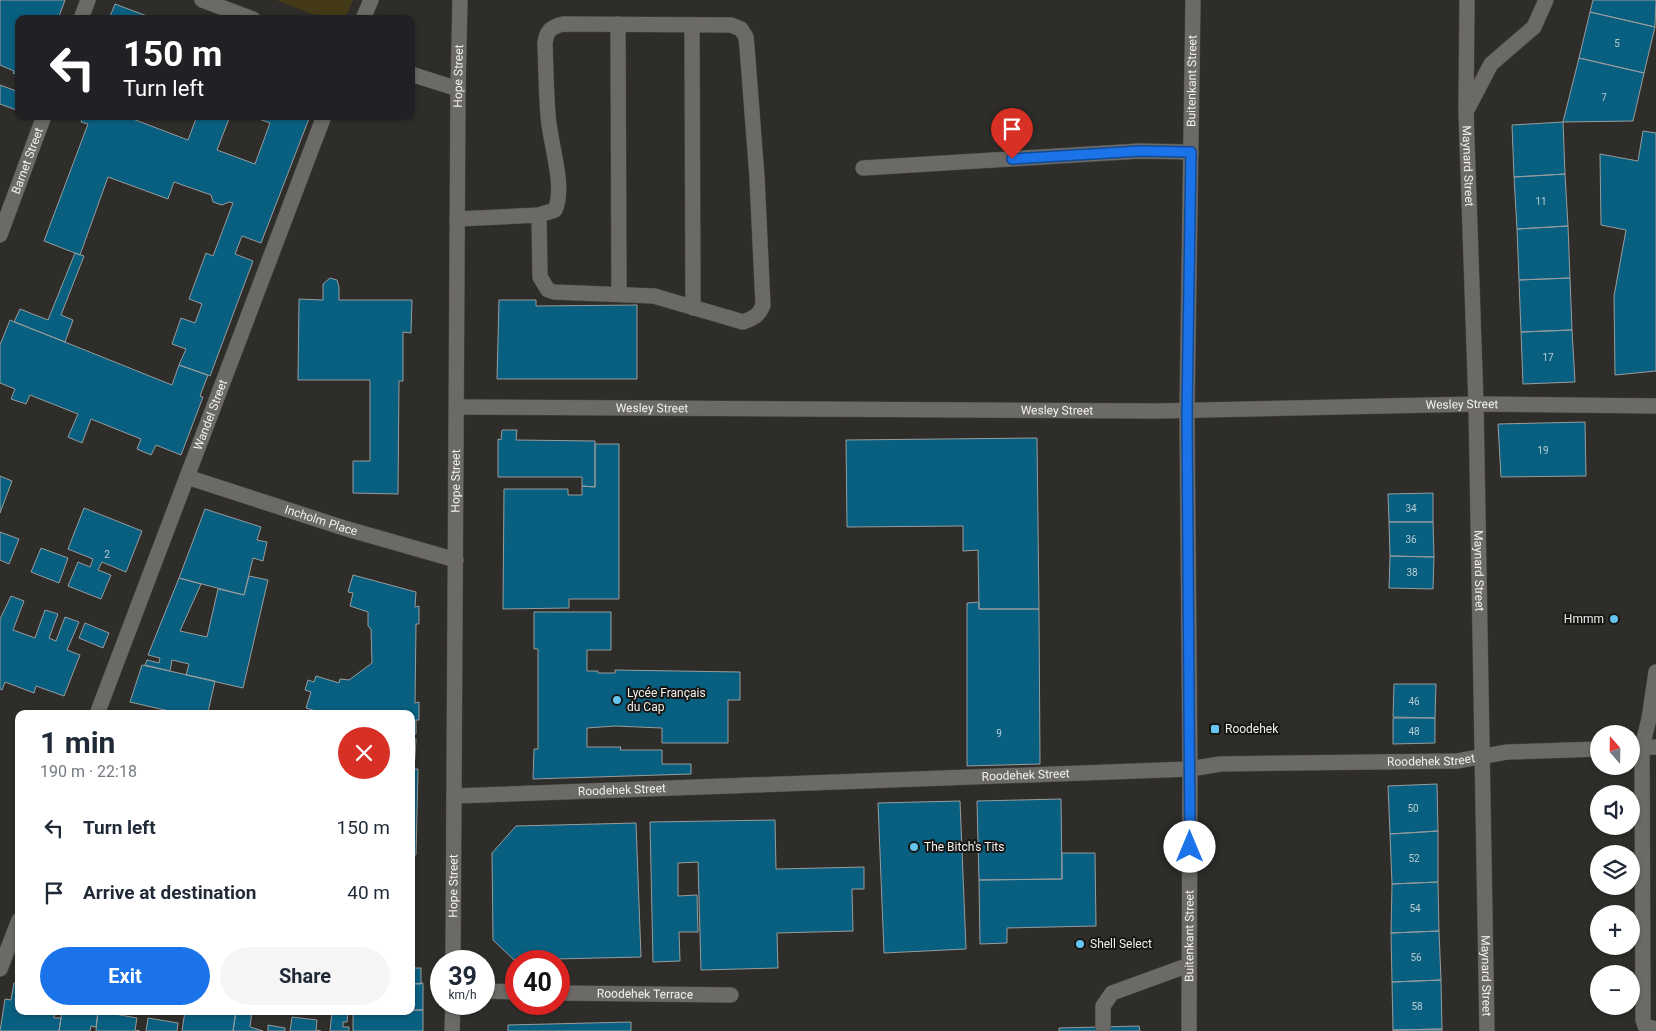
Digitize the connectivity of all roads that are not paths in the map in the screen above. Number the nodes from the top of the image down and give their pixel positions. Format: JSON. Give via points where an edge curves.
{"nodes":[{"id":1,"x":88,"y":0,"type":"edge"},
{"id":2,"x":202,"y":0,"type":"edge"},
{"id":3,"x":371,"y":0,"type":"edge"},
{"id":4,"x":460,"y":0,"type":"edge"},
{"id":5,"x":1193,"y":0,"type":"edge"},
{"id":6,"x":1467,"y":0,"type":"edge"},
{"id":7,"x":1546,"y":0,"type":"edge"},
{"id":8,"x":82,"y":15,"type":"edge"},
{"id":9,"x":242,"y":15,"type":"edge"},
{"id":10,"x":365,"y":15,"type":"edge"},
{"id":11,"x":618,"y":24,"type":"junction"},
{"id":12,"x":692,"y":25,"type":"junction"},
{"id":13,"x":415,"y":75,"type":"edge"},
{"id":14,"x":458,"y":89,"type":"junction"},
{"id":15,"x":1466,"y":111,"type":"junction"},
{"id":16,"x":43,"y":120,"type":"edge"},
{"id":17,"x":322,"y":120,"type":"edge"},
{"id":18,"x":1191,"y":152,"type":"junction"},
{"id":19,"x":864,"y":168,"type":"dead end"},
{"id":20,"x":539,"y":215,"type":"junction"},
{"id":21,"x":457,"y":220,"type":"junction"},
{"id":22,"x":0,"y":235,"type":"edge"},
{"id":23,"x":618,"y":293,"type":"junction"},
{"id":24,"x":693,"y":308,"type":"junction"},
{"id":25,"x":1476,"y":404,"type":"junction"},
{"id":26,"x":1656,"y":406,"type":"edge"},
{"id":27,"x":457,"y":408,"type":"junction"},
{"id":28,"x":1187,"y":411,"type":"junction"},
{"id":29,"x":187,"y":477,"type":"junction"},
{"id":30,"x":456,"y":560,"type":"junction"},
{"id":31,"x":1656,"y":672,"type":"edge"},
{"id":32,"x":99,"y":710,"type":"edge"},
{"id":33,"x":1643,"y":747,"type":"edge"},
{"id":34,"x":1590,"y":749,"type":"edge"},
{"id":35,"x":1482,"y":756,"type":"junction"},
{"id":36,"x":1190,"y":768,"type":"junction"},
{"id":37,"x":454,"y":796,"type":"junction"},
{"id":38,"x":15,"y":930,"type":"edge"},
{"id":39,"x":453,"y":950,"type":"edge"},
{"id":40,"x":1189,"y":965,"type":"junction"},
{"id":41,"x":0,"y":969,"type":"edge"},
{"id":42,"x":570,"y":993,"type":"edge"},
{"id":43,"x":731,"y":995,"type":"dead end"},
{"id":44,"x":453,"y":1015,"type":"edge"},
{"id":45,"x":1103,"y":1027,"type":"dead end"},
{"id":46,"x":1650,"y":1027,"type":"edge"},
{"id":47,"x":452,"y":1031,"type":"edge"},
{"id":48,"x":1189,"y":1031,"type":"edge"},
{"id":49,"x":1487,"y":1031,"type":"edge"}],
"edges":[{"from":1,"to":8,"type":"street"},
{"from":2,"to":9,"type":"street"},
{"from":3,"to":10,"type":"street"},
{"from":4,"to":14,"type":"street","name":"Hope Street"},
{"from":5,"to":18,"type":"street","name":"Buitenkant Street"},
{"from":6,"to":15,"type":"street","name":"Maynard Street"},
{"from":7,"to":15,"type":"street","name":"Maynard Street","via":[[1534,27],[1491,64]]},
{"from":11,"to":12,"type":"street"},
{"from":11,"to":20,"type":"street","via":[[563,24],[546,34],[548,115],[559,195],[555,210]]},
{"from":11,"to":23,"type":"street"},
{"from":12,"to":24,"type":"street"},
{"from":12,"to":24,"type":"street","via":[[737,26],[746,37],[757,177],[762,305],[760,313],[743,322]]},
{"from":13,"to":14,"type":"street"},
{"from":14,"to":21,"type":"street","name":"Hope Street"},
{"from":15,"to":25,"type":"street","name":"Maynard Street"},
{"from":16,"to":22,"type":"street","name":"Barnet Street"},
{"from":17,"to":29,"type":"street","name":"Wandel Street"},
{"from":18,"to":19,"type":"street","via":[[1140,151]]},
{"from":18,"to":28,"type":"street","name":"Buitenkant Street"},
{"from":20,"to":21,"type":"street"},
{"from":20,"to":23,"type":"street","via":[[540,277],[548,290]]},
{"from":21,"to":27,"type":"street","name":"Hope Street"},
{"from":23,"to":24,"type":"street","via":[[654,296]]},
{"from":25,"to":26,"type":"street","name":"Wesley Street"},
{"from":25,"to":28,"type":"street","name":"Wesley Street"},
{"from":25,"to":35,"type":"street","name":"Maynard Street"},
{"from":27,"to":28,"type":"street","name":"Wesley Street"},
{"from":27,"to":30,"type":"street","name":"Hope Street"},
{"from":28,"to":36,"type":"street","name":"Buitenkant Street"},
{"from":29,"to":30,"type":"street","name":"Incholm Place"},
{"from":29,"to":32,"type":"street","name":"Wandel Street"},
{"from":30,"to":37,"type":"street","name":"Hope Street"},
{"from":31,"to":33,"type":"street"},
{"from":33,"to":46,"type":"street","via":[[1643,1020]]},
{"from":34,"to":35,"type":"street","name":"Roodehek Street"},
{"from":35,"to":36,"type":"street","name":"Roodehek Street","via":[[1457,761],[1220,764]]},
{"from":35,"to":49,"type":"street","name":"Maynard Street"},
{"from":36,"to":37,"type":"street","name":"Roodehek Street"},
{"from":36,"to":40,"type":"street","name":"Buitenkant Street"},
{"from":37,"to":39,"type":"street","name":"Hope Street"},
{"from":38,"to":41,"type":"street"},
{"from":40,"to":45,"type":"street","via":[[1112,993],[1103,1006]]},
{"from":40,"to":48,"type":"street","name":"Buitenkant Street"},
{"from":42,"to":43,"type":"street","name":"Roodehek Terrace"},
{"from":44,"to":47,"type":"street"}]}
